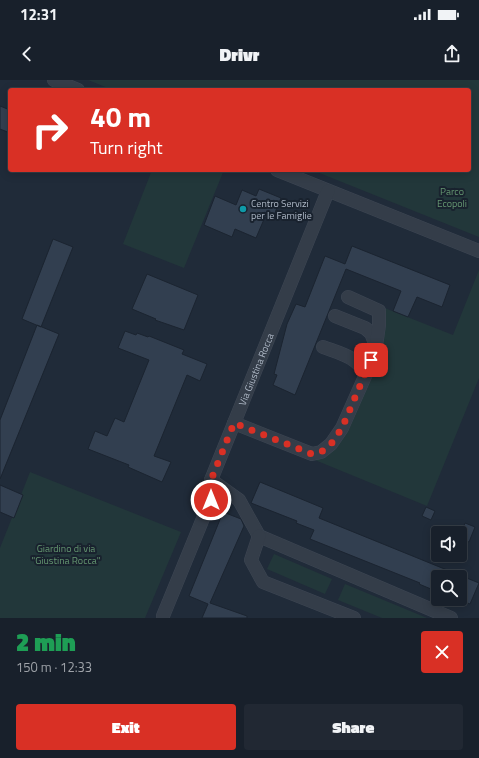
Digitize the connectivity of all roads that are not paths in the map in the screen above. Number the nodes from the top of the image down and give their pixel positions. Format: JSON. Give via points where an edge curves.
{"nodes":[{"id":1,"x":54,"y":80,"type":"edge"},
{"id":2,"x":73,"y":88,"type":"edge"},
{"id":3,"x":282,"y":172,"type":"edge"},
{"id":4,"x":328,"y":191,"type":"junction"},
{"id":5,"x":479,"y":251,"type":"edge"},
{"id":6,"x":348,"y":297,"type":"dead end"},
{"id":7,"x":335,"y":316,"type":"dead end"},
{"id":8,"x":376,"y":346,"type":"junction"},
{"id":9,"x":323,"y":347,"type":"dead end"},
{"id":10,"x":366,"y":374,"type":"junction"},
{"id":11,"x":234,"y":423,"type":"junction"},
{"id":12,"x":211,"y":480,"type":"junction"},
{"id":13,"x":259,"y":536,"type":"junction"},
{"id":14,"x":163,"y":616,"type":"dead end"},
{"id":15,"x":354,"y":618,"type":"edge"},
{"id":16,"x":451,"y":618,"type":"edge"}],
"edges":[{"from":1,"to":2,"type":"street"},
{"from":3,"to":4,"type":"street"},
{"from":4,"to":5,"type":"street"},
{"from":4,"to":11,"type":"street","name":"Via Giustina Rocca"},
{"from":6,"to":8,"type":"street","via":[[379,311],[380,325]]},
{"from":7,"to":8,"type":"street","via":[[365,328]]},
{"from":8,"to":10,"type":"street"},
{"from":9,"to":10,"type":"street","via":[[353,358]]},
{"from":10,"to":11,"type":"street","via":[[342,428],[331,444],[321,452],[312,454]]},
{"from":11,"to":12,"type":"street","name":"Via Giustina Rocca"},
{"from":12,"to":13,"type":"street","via":[[239,500]]},
{"from":12,"to":14,"type":"street","name":"Via Giustina Rocca","via":[[211,500]]},
{"from":13,"to":15,"type":"street","via":[[251,560],[264,582]]},
{"from":13,"to":16,"type":"street"}]}
